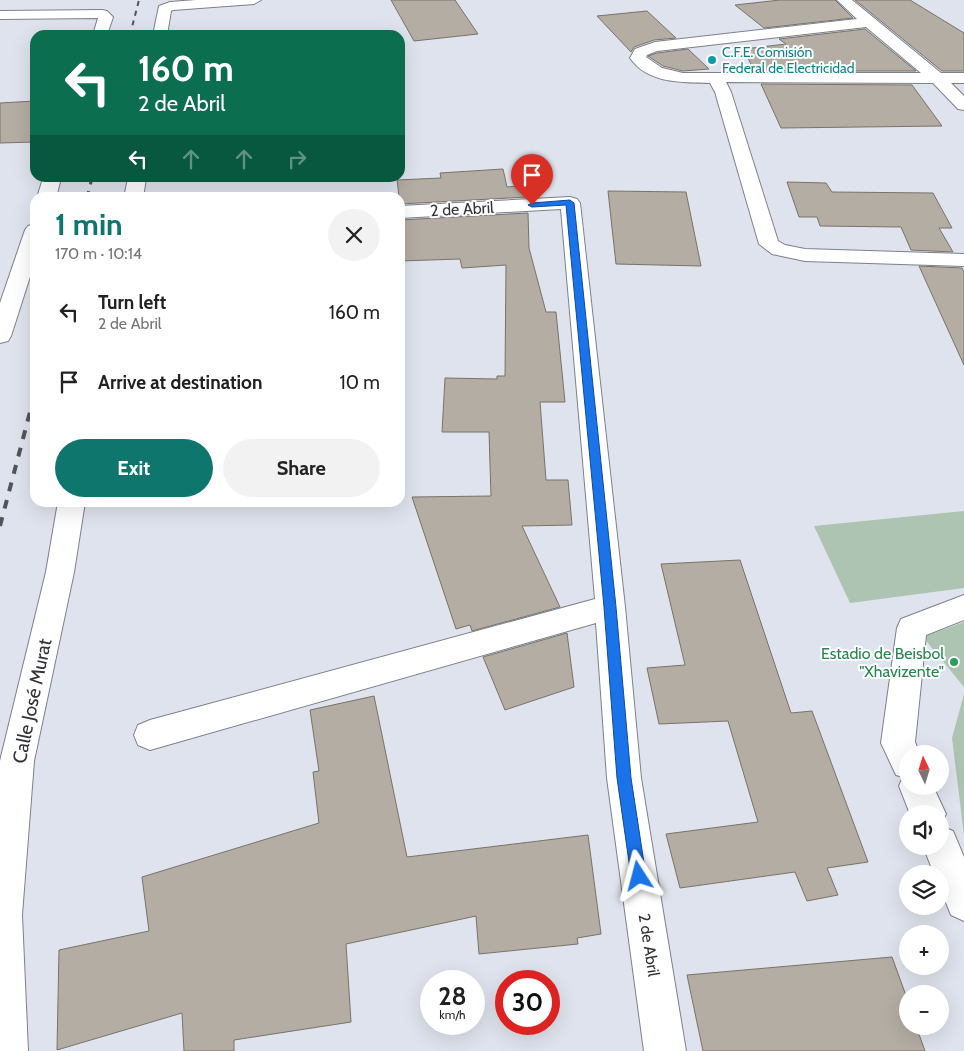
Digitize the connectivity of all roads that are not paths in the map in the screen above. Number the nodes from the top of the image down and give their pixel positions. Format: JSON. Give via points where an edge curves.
{"nodes":[{"id":1,"x":254,"y":0,"type":"edge"},
{"id":2,"x":844,"y":0,"type":"edge"},
{"id":3,"x":0,"y":15,"type":"edge"},
{"id":4,"x":870,"y":22,"type":"junction"},
{"id":5,"x":102,"y":30,"type":"edge"},
{"id":6,"x":161,"y":30,"type":"edge"},
{"id":7,"x":715,"y":78,"type":"junction"},
{"id":8,"x":937,"y":78,"type":"junction"},
{"id":9,"x":964,"y":78,"type":"edge"},
{"id":10,"x":964,"y":105,"type":"edge"},
{"id":11,"x":405,"y":212,"type":"edge"},
{"id":12,"x":30,"y":245,"type":"edge"},
{"id":13,"x":964,"y":260,"type":"edge"},
{"id":14,"x":0,"y":336,"type":"edge"},
{"id":15,"x":71,"y":507,"type":"edge"},
{"id":16,"x":610,"y":607,"type":"junction"},
{"id":17,"x":964,"y":607,"type":"edge"},
{"id":18,"x":150,"y":735,"type":"dead end"},
{"id":19,"x":899,"y":745,"type":"edge"},
{"id":20,"x":945,"y":855,"type":"edge"},
{"id":21,"x":964,"y":902,"type":"edge"},
{"id":22,"x":8,"y":1051,"type":"edge"},
{"id":23,"x":665,"y":1051,"type":"edge"}],
"edges":[{"from":1,"to":6,"type":"street","via":[[178,4],[164,9]]},
{"from":2,"to":4,"type":"street"},
{"from":3,"to":5,"type":"street","via":[[102,14],[106,17]]},
{"from":4,"to":7,"type":"street","via":[[655,47],[640,52],[638,58],[650,70],[665,77]]},
{"from":4,"to":8,"type":"street"},
{"from":7,"to":8,"type":"street"},
{"from":7,"to":13,"type":"street","via":[[769,244],[779,250],[805,255]]},
{"from":8,"to":9,"type":"street"},
{"from":8,"to":10,"type":"street"},
{"from":11,"to":16,"type":"street","name":"2 de Abril","via":[[570,203]]},
{"from":12,"to":14,"type":"street"},
{"from":15,"to":22,"type":"street","name":"Calle José Murat","via":[[18,761],[3,915]]},
{"from":16,"to":18,"type":"street"},
{"from":16,"to":23,"type":"street","name":"2 de Abril","via":[[624,778]]},
{"from":17,"to":19,"type":"street","via":[[912,628]]},
{"from":20,"to":21,"type":"street"}]}
